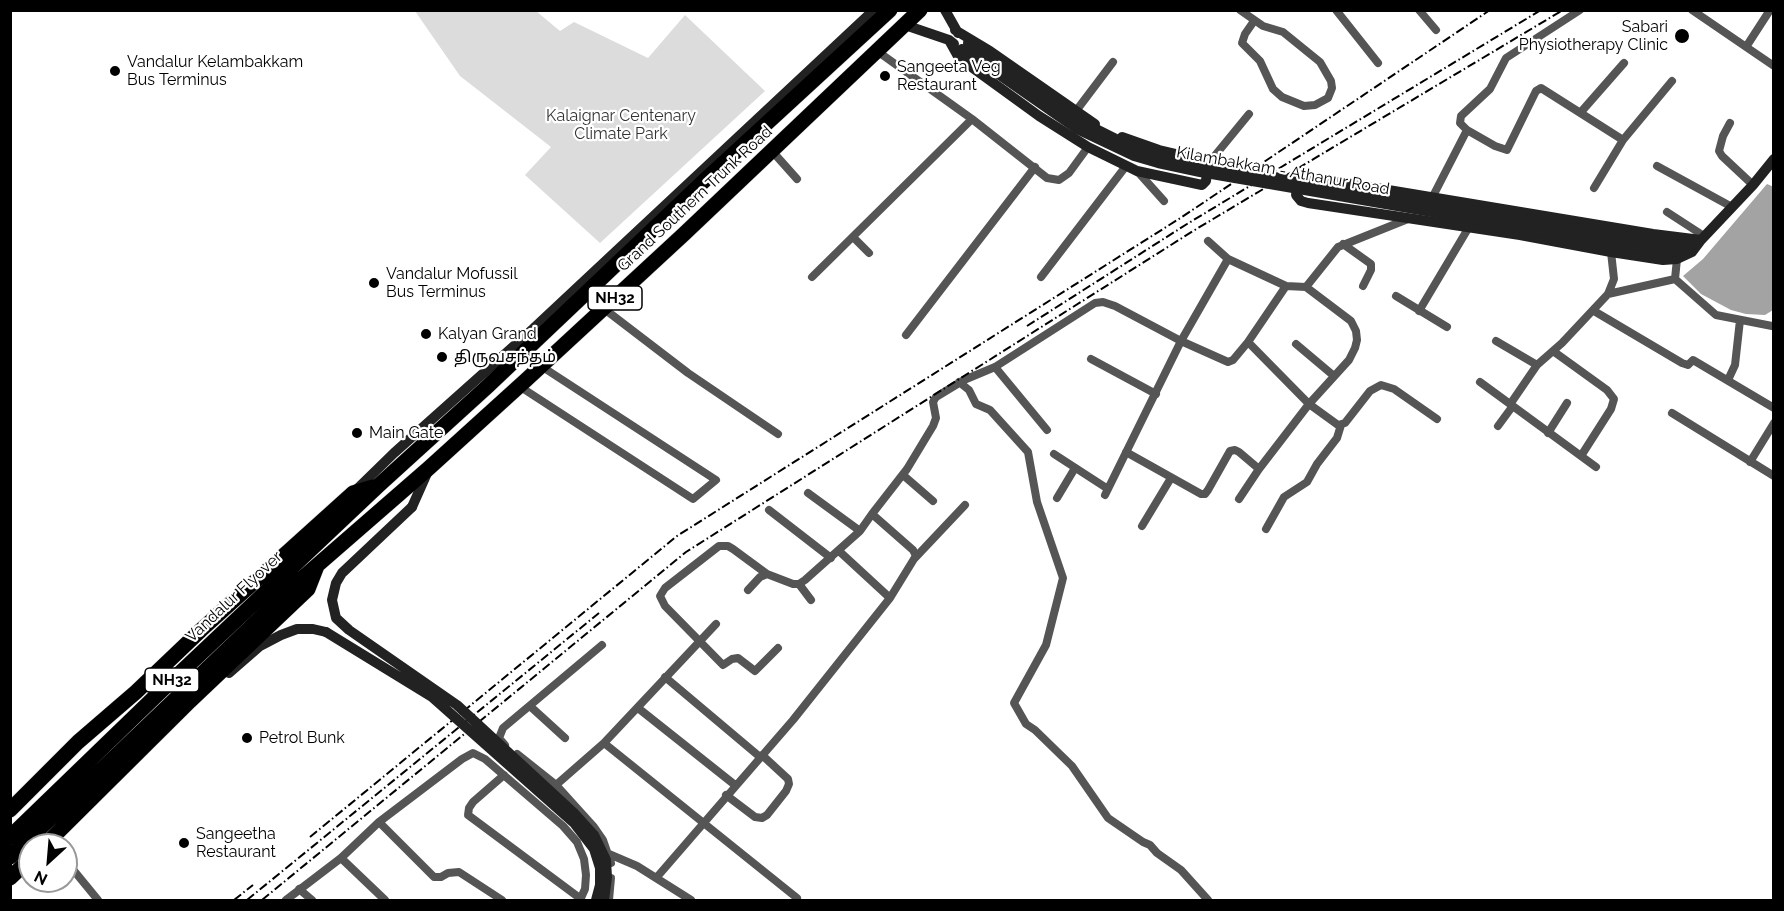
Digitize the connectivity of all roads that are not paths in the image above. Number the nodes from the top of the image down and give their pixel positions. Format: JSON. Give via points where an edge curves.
{"nodes":[{"id":1,"x":874,"y":10,"type":"edge"},
{"id":2,"x":890,"y":10,"type":"edge"},
{"id":3,"x":920,"y":10,"type":"edge"},
{"id":4,"x":945,"y":10,"type":"edge"},
{"id":5,"x":1240,"y":10,"type":"edge"},
{"id":6,"x":1336,"y":10,"type":"edge"},
{"id":7,"x":1419,"y":10,"type":"edge"},
{"id":8,"x":1580,"y":10,"type":"edge"},
{"id":9,"x":1692,"y":10,"type":"edge"},
{"id":10,"x":1770,"y":10,"type":"edge"},
{"id":11,"x":1705,"y":14,"type":"edge"},
{"id":12,"x":1254,"y":21,"type":"junction"},
{"id":13,"x":905,"y":25,"type":"junction"},
{"id":14,"x":955,"y":30,"type":"junction"},
{"id":15,"x":1436,"y":30,"type":"dead end"},
{"id":16,"x":949,"y":40,"type":"junction"},
{"id":17,"x":965,"y":46,"type":"junction"},
{"id":18,"x":1746,"y":47,"type":"junction"},
{"id":19,"x":877,"y":51,"type":"junction"},
{"id":20,"x":1113,"y":62,"type":"dead end"},
{"id":21,"x":1378,"y":63,"type":"dead end"},
{"id":22,"x":1624,"y":63,"type":"dead end"},
{"id":23,"x":1773,"y":66,"type":"edge"},
{"id":24,"x":1671,"y":81,"type":"dead end"},
{"id":25,"x":1076,"y":111,"type":"junction"},
{"id":26,"x":1581,"y":112,"type":"junction"},
{"id":27,"x":1249,"y":114,"type":"dead end"},
{"id":28,"x":972,"y":119,"type":"junction"},
{"id":29,"x":1730,"y":123,"type":"dead end"},
{"id":30,"x":1467,"y":130,"type":"junction"},
{"id":31,"x":1623,"y":140,"type":"junction"},
{"id":32,"x":1088,"y":147,"type":"junction"},
{"id":33,"x":772,"y":151,"type":"junction"},
{"id":34,"x":1773,"y":159,"type":"edge"},
{"id":35,"x":1208,"y":164,"type":"junction"},
{"id":36,"x":1126,"y":166,"type":"junction"},
{"id":37,"x":1658,"y":166,"type":"dead end"},
{"id":38,"x":1035,"y":167,"type":"junction"},
{"id":39,"x":1137,"y":171,"type":"junction"},
{"id":40,"x":797,"y":179,"type":"dead end"},
{"id":41,"x":1753,"y":185,"type":"junction"},
{"id":42,"x":1594,"y":189,"type":"dead end"},
{"id":43,"x":1432,"y":199,"type":"junction"},
{"id":44,"x":1164,"y":201,"type":"dead end"},
{"id":45,"x":1732,"y":207,"type":"junction"},
{"id":46,"x":1667,"y":212,"type":"dead end"},
{"id":47,"x":1411,"y":218,"type":"junction"},
{"id":48,"x":1468,"y":227,"type":"junction"},
{"id":49,"x":853,"y":237,"type":"junction"},
{"id":50,"x":1702,"y":238,"type":"junction"},
{"id":51,"x":1208,"y":241,"type":"dead end"},
{"id":52,"x":1343,"y":244,"type":"junction"},
{"id":53,"x":1611,"y":252,"type":"junction"},
{"id":54,"x":870,"y":253,"type":"dead end"},
{"id":55,"x":1228,"y":259,"type":"junction"},
{"id":56,"x":1677,"y":259,"type":"junction"},
{"id":57,"x":812,"y":277,"type":"dead end"},
{"id":58,"x":1041,"y":277,"type":"dead end"},
{"id":59,"x":1675,"y":279,"type":"junction"},
{"id":60,"x":1286,"y":286,"type":"junction"},
{"id":61,"x":1363,"y":286,"type":"dead end"},
{"id":62,"x":1306,"y":287,"type":"junction"},
{"id":63,"x":1608,"y":294,"type":"junction"},
{"id":64,"x":1396,"y":296,"type":"dead end"},
{"id":65,"x":603,"y":308,"type":"junction"},
{"id":66,"x":1419,"y":311,"type":"junction"},
{"id":67,"x":1594,"y":311,"type":"junction"},
{"id":68,"x":1740,"y":320,"type":"junction"},
{"id":69,"x":1772,"y":326,"type":"edge"},
{"id":70,"x":1447,"y":327,"type":"dead end"},
{"id":71,"x":906,"y":334,"type":"dead end"},
{"id":72,"x":1181,"y":340,"type":"junction"},
{"id":73,"x":1496,"y":341,"type":"dead end"},
{"id":74,"x":1248,"y":342,"type":"junction"},
{"id":75,"x":1296,"y":344,"type":"dead end"},
{"id":76,"x":1553,"y":351,"type":"junction"},
{"id":77,"x":1091,"y":359,"type":"dead end"},
{"id":78,"x":1537,"y":365,"type":"junction"},
{"id":79,"x":541,"y":366,"type":"junction"},
{"id":80,"x":995,"y":367,"type":"junction"},
{"id":81,"x":1334,"y":376,"type":"junction"},
{"id":82,"x":1728,"y":380,"type":"junction"},
{"id":83,"x":959,"y":382,"type":"junction"},
{"id":84,"x":1480,"y":382,"type":"dead end"},
{"id":85,"x":519,"y":386,"type":"junction"},
{"id":86,"x":1156,"y":394,"type":"junction"},
{"id":87,"x":1567,"y":403,"type":"dead end"},
{"id":88,"x":1309,"y":404,"type":"junction"},
{"id":89,"x":1511,"y":405,"type":"junction"},
{"id":90,"x":1773,"y":408,"type":"edge"},
{"id":91,"x":1672,"y":413,"type":"dead end"},
{"id":92,"x":1437,"y":419,"type":"dead end"},
{"id":93,"x":1773,"y":423,"type":"edge"},
{"id":94,"x":1341,"y":425,"type":"junction"},
{"id":95,"x":1498,"y":426,"type":"dead end"},
{"id":96,"x":1047,"y":430,"type":"dead end"},
{"id":97,"x":1548,"y":433,"type":"junction"},
{"id":98,"x":778,"y":434,"type":"dead end"},
{"id":99,"x":1126,"y":452,"type":"junction"},
{"id":100,"x":1054,"y":454,"type":"dead end"},
{"id":101,"x":1581,"y":456,"type":"junction"},
{"id":102,"x":1750,"y":462,"type":"junction"},
{"id":103,"x":1596,"y":467,"type":"dead end"},
{"id":104,"x":429,"y":468,"type":"junction"},
{"id":105,"x":1075,"y":468,"type":"junction"},
{"id":106,"x":1259,"y":469,"type":"junction"},
{"id":107,"x":903,"y":475,"type":"junction"},
{"id":108,"x":1773,"y":476,"type":"edge"},
{"id":109,"x":1171,"y":478,"type":"junction"},
{"id":110,"x":379,"y":485,"type":"junction"},
{"id":111,"x":353,"y":493,"type":"junction"},
{"id":112,"x":808,"y":494,"type":"dead end"},
{"id":113,"x":1057,"y":498,"type":"dead end"},
{"id":114,"x":1239,"y":499,"type":"dead end"},
{"id":115,"x":933,"y":501,"type":"dead end"},
{"id":116,"x":965,"y":505,"type":"dead end"},
{"id":117,"x":769,"y":510,"type":"dead end"},
{"id":118,"x":872,"y":514,"type":"junction"},
{"id":119,"x":1142,"y":526,"type":"dead end"},
{"id":120,"x":1266,"y":529,"type":"dead end"},
{"id":121,"x":860,"y":531,"type":"junction"},
{"id":122,"x":839,"y":551,"type":"junction"},
{"id":123,"x":831,"y":558,"type":"junction"},
{"id":124,"x":914,"y":559,"type":"junction"},
{"id":125,"x":318,"y":564,"type":"junction"},
{"id":126,"x":767,"y":574,"type":"junction"},
{"id":127,"x":799,"y":584,"type":"junction"},
{"id":128,"x":748,"y":590,"type":"dead end"},
{"id":129,"x":890,"y":598,"type":"junction"},
{"id":130,"x":811,"y":600,"type":"dead end"},
{"id":131,"x":716,"y":624,"type":"dead end"},
{"id":132,"x":700,"y":642,"type":"junction"},
{"id":133,"x":602,"y":645,"type":"dead end"},
{"id":134,"x":778,"y":648,"type":"dead end"},
{"id":135,"x":665,"y":676,"type":"junction"},
{"id":136,"x":531,"y":707,"type":"junction"},
{"id":137,"x":638,"y":708,"type":"junction"},
{"id":138,"x":173,"y":719,"type":"junction"},
{"id":139,"x":500,"y":735,"type":"junction"},
{"id":140,"x":565,"y":738,"type":"dead end"},
{"id":141,"x":604,"y":743,"type":"junction"},
{"id":142,"x":473,"y":753,"type":"junction"},
{"id":143,"x":761,"y":756,"type":"junction"},
{"id":144,"x":504,"y":775,"type":"junction"},
{"id":145,"x":556,"y":785,"type":"junction"},
{"id":146,"x":735,"y":785,"type":"junction"},
{"id":147,"x":726,"y":795,"type":"junction"},
{"id":148,"x":10,"y":810,"type":"edge"},
{"id":149,"x":379,"y":822,"type":"junction"},
{"id":150,"x":703,"y":823,"type":"junction"},
{"id":151,"x":60,"y":833,"type":"edge"},
{"id":152,"x":10,"y":837,"type":"edge"},
{"id":153,"x":609,"y":854,"type":"junction"},
{"id":154,"x":10,"y":856,"type":"edge"},
{"id":155,"x":342,"y":858,"type":"junction"},
{"id":156,"x":78,"y":876,"type":"edge"},
{"id":157,"x":657,"y":877,"type":"junction"},
{"id":158,"x":299,"y":889,"type":"junction"},
{"id":159,"x":797,"y":898,"type":"dead end"},
{"id":160,"x":98,"y":900,"type":"edge"},
{"id":161,"x":286,"y":900,"type":"edge"},
{"id":162,"x":312,"y":900,"type":"edge"},
{"id":163,"x":385,"y":900,"type":"edge"},
{"id":164,"x":502,"y":900,"type":"edge"},
{"id":165,"x":581,"y":900,"type":"edge"},
{"id":166,"x":596,"y":900,"type":"edge"},
{"id":167,"x":604,"y":900,"type":"edge"},
{"id":168,"x":609,"y":900,"type":"edge"},
{"id":169,"x":689,"y":900,"type":"edge"},
{"id":170,"x":1208,"y":900,"type":"edge"}],
"edges":[{"from":1,"to":111,"type":"street"},
{"from":2,"to":110,"type":"highway","name":"Grand Southern Trunk Road","number":"NH32"},
{"from":3,"to":13,"type":"highway","number":"NH32"},
{"from":4,"to":14,"type":"street","name":"Kilambakkam - Athanur Road"},
{"from":5,"to":12,"type":"street"},
{"from":6,"to":21,"type":"street"},
{"from":7,"to":15,"type":"street"},
{"from":8,"to":30,"type":"street","via":[[1506,58],[1490,89],[1461,116],[1460,123]]},
{"from":9,"to":11,"type":"street"},
{"from":10,"to":18,"type":"street"},
{"from":11,"to":18,"type":"street"},
{"from":12,"to":12,"type":"street","via":[[1242,43],[1260,61],[1273,89],[1304,106],[1328,98],[1331,81],[1320,62],[1284,32]]},
{"from":13,"to":16,"type":"street","name":"Kilambakkam - Athanur Road"},
{"from":13,"to":19,"type":"highway","name":"Grand Southern Trunk Road","number":"NH32"},
{"from":14,"to":17,"type":"street","name":"Kilambakkam - Athanur Road"},
{"from":14,"to":25,"type":"street"},
{"from":16,"to":17,"type":"street","name":"Kilambakkam - Athanur Road"},
{"from":16,"to":32,"type":"street","via":[[959,58]]},
{"from":17,"to":50,"type":"street","name":"Kilambakkam - Athanur Road","bridge":true,"via":[[1077,129],[1158,164],[1670,253]]},
{"from":18,"to":23,"type":"street"},
{"from":19,"to":28,"type":"street"},
{"from":19,"to":33,"type":"highway","name":"Grand Southern Trunk Road","number":"NH32"},
{"from":20,"to":25,"type":"street"},
{"from":22,"to":26,"type":"street"},
{"from":24,"to":31,"type":"street"},
{"from":25,"to":35,"type":"street","via":[[1133,142]]},
{"from":26,"to":30,"type":"street","via":[[1541,88],[1507,150]]},
{"from":26,"to":31,"type":"street"},
{"from":27,"to":35,"type":"street"},
{"from":28,"to":38,"type":"street"},
{"from":28,"to":49,"type":"street"},
{"from":29,"to":41,"type":"street","via":[[1719,151]]},
{"from":30,"to":43,"type":"street"},
{"from":31,"to":42,"type":"street"},
{"from":32,"to":36,"type":"street"},
{"from":32,"to":38,"type":"street","via":[[1059,180],[1047,178]]},
{"from":33,"to":40,"type":"street"},
{"from":33,"to":65,"type":"highway","name":"Grand Southern Trunk Road","number":"NH32"},
{"from":34,"to":41,"type":"street","name":"Kilambakkam - Athanur Road"},
{"from":35,"to":39,"type":"street","via":[[1202,185]]},
{"from":36,"to":39,"type":"street"},
{"from":36,"to":58,"type":"street"},
{"from":37,"to":45,"type":"street"},
{"from":38,"to":71,"type":"street"},
{"from":39,"to":44,"type":"street"},
{"from":41,"to":45,"type":"street","name":"Kilambakkam - Athanur Road"},
{"from":43,"to":47,"type":"street"},
{"from":43,"to":47,"type":"street","via":[[1311,179],[1297,189],[1296,195],[1308,203]]},
{"from":43,"to":50,"type":"street","via":[[1653,234]]},
{"from":45,"to":50,"type":"street","name":"Kilambakkam - Athanur Road"},
{"from":46,"to":50,"type":"street"},
{"from":47,"to":48,"type":"street"},
{"from":47,"to":52,"type":"street"},
{"from":48,"to":53,"type":"street"},
{"from":48,"to":66,"type":"street"},
{"from":49,"to":54,"type":"street"},
{"from":49,"to":57,"type":"street"},
{"from":50,"to":56,"type":"street","via":[[1692,252]]},
{"from":51,"to":55,"type":"street"},
{"from":52,"to":61,"type":"street","via":[[1371,264]]},
{"from":52,"to":62,"type":"street"},
{"from":53,"to":56,"type":"street"},
{"from":53,"to":63,"type":"street","via":[[1614,279]]},
{"from":55,"to":60,"type":"street"},
{"from":55,"to":72,"type":"street"},
{"from":56,"to":59,"type":"street"},
{"from":59,"to":63,"type":"street"},
{"from":59,"to":68,"type":"street","via":[[1716,315]]},
{"from":60,"to":62,"type":"street"},
{"from":60,"to":74,"type":"street"},
{"from":62,"to":81,"type":"street","via":[[1351,321],[1356,331],[1355,348]]},
{"from":63,"to":67,"type":"street"},
{"from":64,"to":66,"type":"street"},
{"from":65,"to":79,"type":"highway","name":"Grand Southern Trunk Road","number":"NH32"},
{"from":65,"to":98,"type":"street","via":[[688,373]]},
{"from":66,"to":70,"type":"street"},
{"from":67,"to":76,"type":"street"},
{"from":67,"to":82,"type":"street","via":[[1682,363],[1688,365],[1694,360]]},
{"from":68,"to":69,"type":"street"},
{"from":68,"to":82,"type":"street","via":[[1735,365]]},
{"from":72,"to":74,"type":"street","via":[[1228,362]]},
{"from":72,"to":80,"type":"street","via":[[1115,306],[1095,303]]},
{"from":72,"to":86,"type":"street"},
{"from":73,"to":78,"type":"street"},
{"from":74,"to":88,"type":"street"},
{"from":75,"to":81,"type":"street"},
{"from":76,"to":78,"type":"street"},
{"from":76,"to":101,"type":"street","via":[[1614,399]]},
{"from":77,"to":86,"type":"street"},
{"from":78,"to":89,"type":"street"},
{"from":79,"to":85,"type":"highway","name":"Grand Southern Trunk Road","number":"NH32"},
{"from":79,"to":85,"type":"street","via":[[716,480],[693,499]]},
{"from":80,"to":83,"type":"street"},
{"from":80,"to":96,"type":"street"},
{"from":81,"to":88,"type":"street"},
{"from":82,"to":90,"type":"street"},
{"from":83,"to":107,"type":"street","via":[[933,400],[933,426]]},
{"from":83,"to":170,"type":"street","via":[[969,390],[976,404],[990,410],[1028,452],[1037,502],[1063,578],[1046,645],[1014,703],[1026,724],[1072,766],[1108,818],[1150,845]]},
{"from":84,"to":89,"type":"street"},
{"from":85,"to":104,"type":"highway","name":"Grand Southern Trunk Road","number":"NH32"},
{"from":86,"to":99,"type":"street"},
{"from":87,"to":97,"type":"street"},
{"from":88,"to":94,"type":"street"},
{"from":88,"to":106,"type":"street"},
{"from":89,"to":95,"type":"street"},
{"from":89,"to":97,"type":"street"},
{"from":91,"to":102,"type":"street"},
{"from":92,"to":94,"type":"street","via":[[1394,389],[1381,385],[1370,391]]},
{"from":93,"to":102,"type":"street"},
{"from":94,"to":120,"type":"street","via":[[1339,436],[1310,477],[1284,497]]},
{"from":97,"to":101,"type":"street"},
{"from":99,"to":105,"type":"street","via":[[1107,492]]},
{"from":99,"to":109,"type":"street"},
{"from":100,"to":105,"type":"street"},
{"from":101,"to":103,"type":"street"},
{"from":102,"to":108,"type":"street"},
{"from":104,"to":125,"type":"highway","name":"Grand Southern Trunk Road","number":"NH32"},
{"from":104,"to":167,"type":"street","bridge":true,"via":[[412,507],[342,573],[332,600],[336,618],[457,705],[575,814],[594,835],[606,860]]},
{"from":105,"to":113,"type":"street"},
{"from":106,"to":109,"type":"street","via":[[1232,450],[1205,494]]},
{"from":106,"to":114,"type":"street"},
{"from":107,"to":115,"type":"street"},
{"from":107,"to":118,"type":"street"},
{"from":109,"to":119,"type":"street"},
{"from":110,"to":111,"type":"highway"},
{"from":110,"to":152,"type":"highway","name":"Vandalur Flyover","number":"NH32"},
{"from":111,"to":148,"type":"highway","via":[[78,742]]},
{"from":112,"to":121,"type":"street"},
{"from":116,"to":124,"type":"street"},
{"from":117,"to":123,"type":"street"},
{"from":118,"to":121,"type":"street"},
{"from":118,"to":124,"type":"street","via":[[914,550]]},
{"from":121,"to":122,"type":"street"},
{"from":122,"to":123,"type":"street"},
{"from":122,"to":129,"type":"street"},
{"from":123,"to":127,"type":"street"},
{"from":124,"to":129,"type":"street"},
{"from":125,"to":138,"type":"highway","via":[[309,589]]},
{"from":125,"to":154,"type":"highway","name":"Vandalur Flyover","number":"NH32"},
{"from":126,"to":127,"type":"street"},
{"from":126,"to":128,"type":"street"},
{"from":126,"to":132,"type":"street","via":[[728,546],[719,546],[665,588],[661,600]]},
{"from":127,"to":130,"type":"street"},
{"from":129,"to":143,"type":"street"},
{"from":131,"to":132,"type":"street"},
{"from":132,"to":134,"type":"street","via":[[723,664],[738,658],[755,671]]},
{"from":132,"to":135,"type":"street"},
{"from":133,"to":136,"type":"street"},
{"from":135,"to":137,"type":"street"},
{"from":135,"to":143,"type":"street"},
{"from":136,"to":139,"type":"street","via":[[503,728]]},
{"from":136,"to":140,"type":"street"},
{"from":137,"to":141,"type":"street"},
{"from":137,"to":146,"type":"street"},
{"from":138,"to":151,"type":"highway"},
{"from":138,"to":166,"type":"street","bridge":true,"via":[[260,646],[297,630],[326,632],[432,697],[574,823],[594,849],[600,868]]},
{"from":139,"to":142,"type":"street"},
{"from":139,"to":145,"type":"street","via":[[501,742]]},
{"from":141,"to":145,"type":"street"},
{"from":141,"to":150,"type":"street"},
{"from":142,"to":144,"type":"street"},
{"from":142,"to":149,"type":"street"},
{"from":143,"to":146,"type":"street"},
{"from":143,"to":147,"type":"street","via":[[789,784],[767,815],[754,817]]},
{"from":144,"to":165,"type":"street","via":[[577,842],[586,875]]},
{"from":144,"to":165,"type":"street","via":[[473,802],[468,815]]},
{"from":145,"to":153,"type":"street","via":[[594,827]]},
{"from":146,"to":147,"type":"street"},
{"from":147,"to":150,"type":"street"},
{"from":149,"to":155,"type":"street"},
{"from":149,"to":164,"type":"street","via":[[434,877],[459,872]]},
{"from":150,"to":157,"type":"street"},
{"from":150,"to":159,"type":"street"},
{"from":153,"to":157,"type":"street"},
{"from":153,"to":168,"type":"street"},
{"from":155,"to":158,"type":"street"},
{"from":155,"to":163,"type":"street"},
{"from":156,"to":160,"type":"street"},
{"from":157,"to":169,"type":"street"},
{"from":158,"to":161,"type":"street"},
{"from":158,"to":162,"type":"street"}]}
